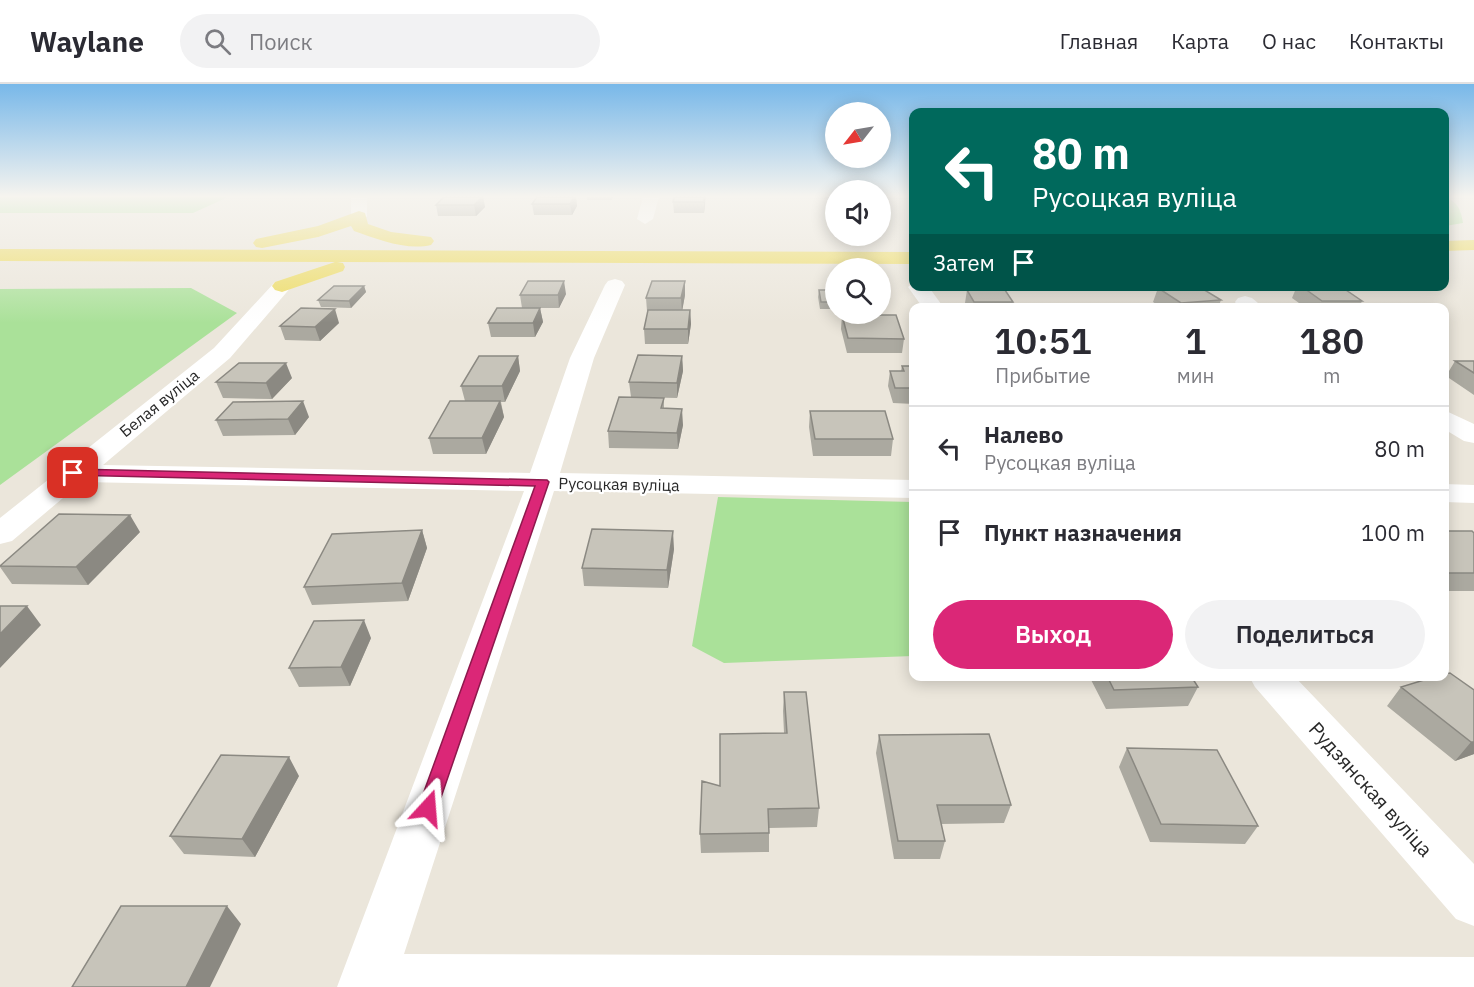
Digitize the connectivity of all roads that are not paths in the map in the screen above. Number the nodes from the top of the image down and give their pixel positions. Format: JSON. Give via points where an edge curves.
{"nodes":[{"id":1,"x":293,"y":239,"type":"edge"},
{"id":2,"x":406,"y":239,"type":"edge"},
{"id":3,"x":0,"y":241,"type":"edge"},
{"id":4,"x":438,"y":243,"type":"junction"},
{"id":5,"x":909,"y":244,"type":"edge"},
{"id":6,"x":1474,"y":244,"type":"edge"},
{"id":7,"x":1449,"y":246,"type":"edge"},
{"id":8,"x":259,"y":250,"type":"junction"},
{"id":9,"x":0,"y":255,"type":"edge"},
{"id":10,"x":395,"y":258,"type":"junction"},
{"id":11,"x":909,"y":258,"type":"edge"},
{"id":12,"x":1449,"y":260,"type":"edge"},
{"id":13,"x":1474,"y":261,"type":"edge"},
{"id":14,"x":615,"y":285,"type":"dead end"},
{"id":15,"x":282,"y":286,"type":"junction"},
{"id":16,"x":921,"y":291,"type":"edge"},
{"id":17,"x":930,"y":303,"type":"edge"},
{"id":18,"x":1449,"y":421,"type":"edge"},
{"id":19,"x":1474,"y":435,"type":"edge"},
{"id":20,"x":73,"y":473,"type":"junction"},
{"id":21,"x":542,"y":482,"type":"junction"},
{"id":22,"x":909,"y":489,"type":"edge"},
{"id":23,"x":1449,"y":494,"type":"edge"},
{"id":24,"x":1474,"y":494,"type":"edge"},
{"id":25,"x":0,"y":534,"type":"edge"},
{"id":26,"x":1274,"y":681,"type":"edge"},
{"id":27,"x":1474,"y":901,"type":"edge"},
{"id":28,"x":366,"y":985,"type":"edge"},
{"id":29,"x":1474,"y":985,"type":"edge"}],
"edges":[{"from":1,"to":8,"type":"main road"},
{"from":2,"to":4,"type":"main road"},
{"from":3,"to":8,"type":"main road"},
{"from":4,"to":5,"type":"main road"},
{"from":4,"to":8,"type":"main road"},
{"from":6,"to":7,"type":"main road"},
{"from":8,"to":9,"type":"main road"},
{"from":8,"to":10,"type":"main road"},
{"from":8,"to":15,"type":"main road","via":[[285,281]]},
{"from":10,"to":11,"type":"main road"},
{"from":10,"to":15,"type":"main road","via":[[332,268]]},
{"from":12,"to":13,"type":"main road"},
{"from":14,"to":21,"type":"street","via":[[582,358]]},
{"from":15,"to":20,"type":"street","name":"Белая вуліца","via":[[222,353]]},
{"from":16,"to":17,"type":"street"},
{"from":18,"to":19,"type":"street"},
{"from":20,"to":21,"type":"street","name":"Русоцкая вуліца"},
{"from":20,"to":25,"type":"street","name":"Белая вуліца"},
{"from":21,"to":22,"type":"street","name":"Русоцкая вуліца"},
{"from":21,"to":28,"type":"street"},
{"from":23,"to":24,"type":"street"},
{"from":26,"to":27,"type":"street","name":"Рудзянская вуліца"},
{"from":28,"to":29,"type":"street"}]}
